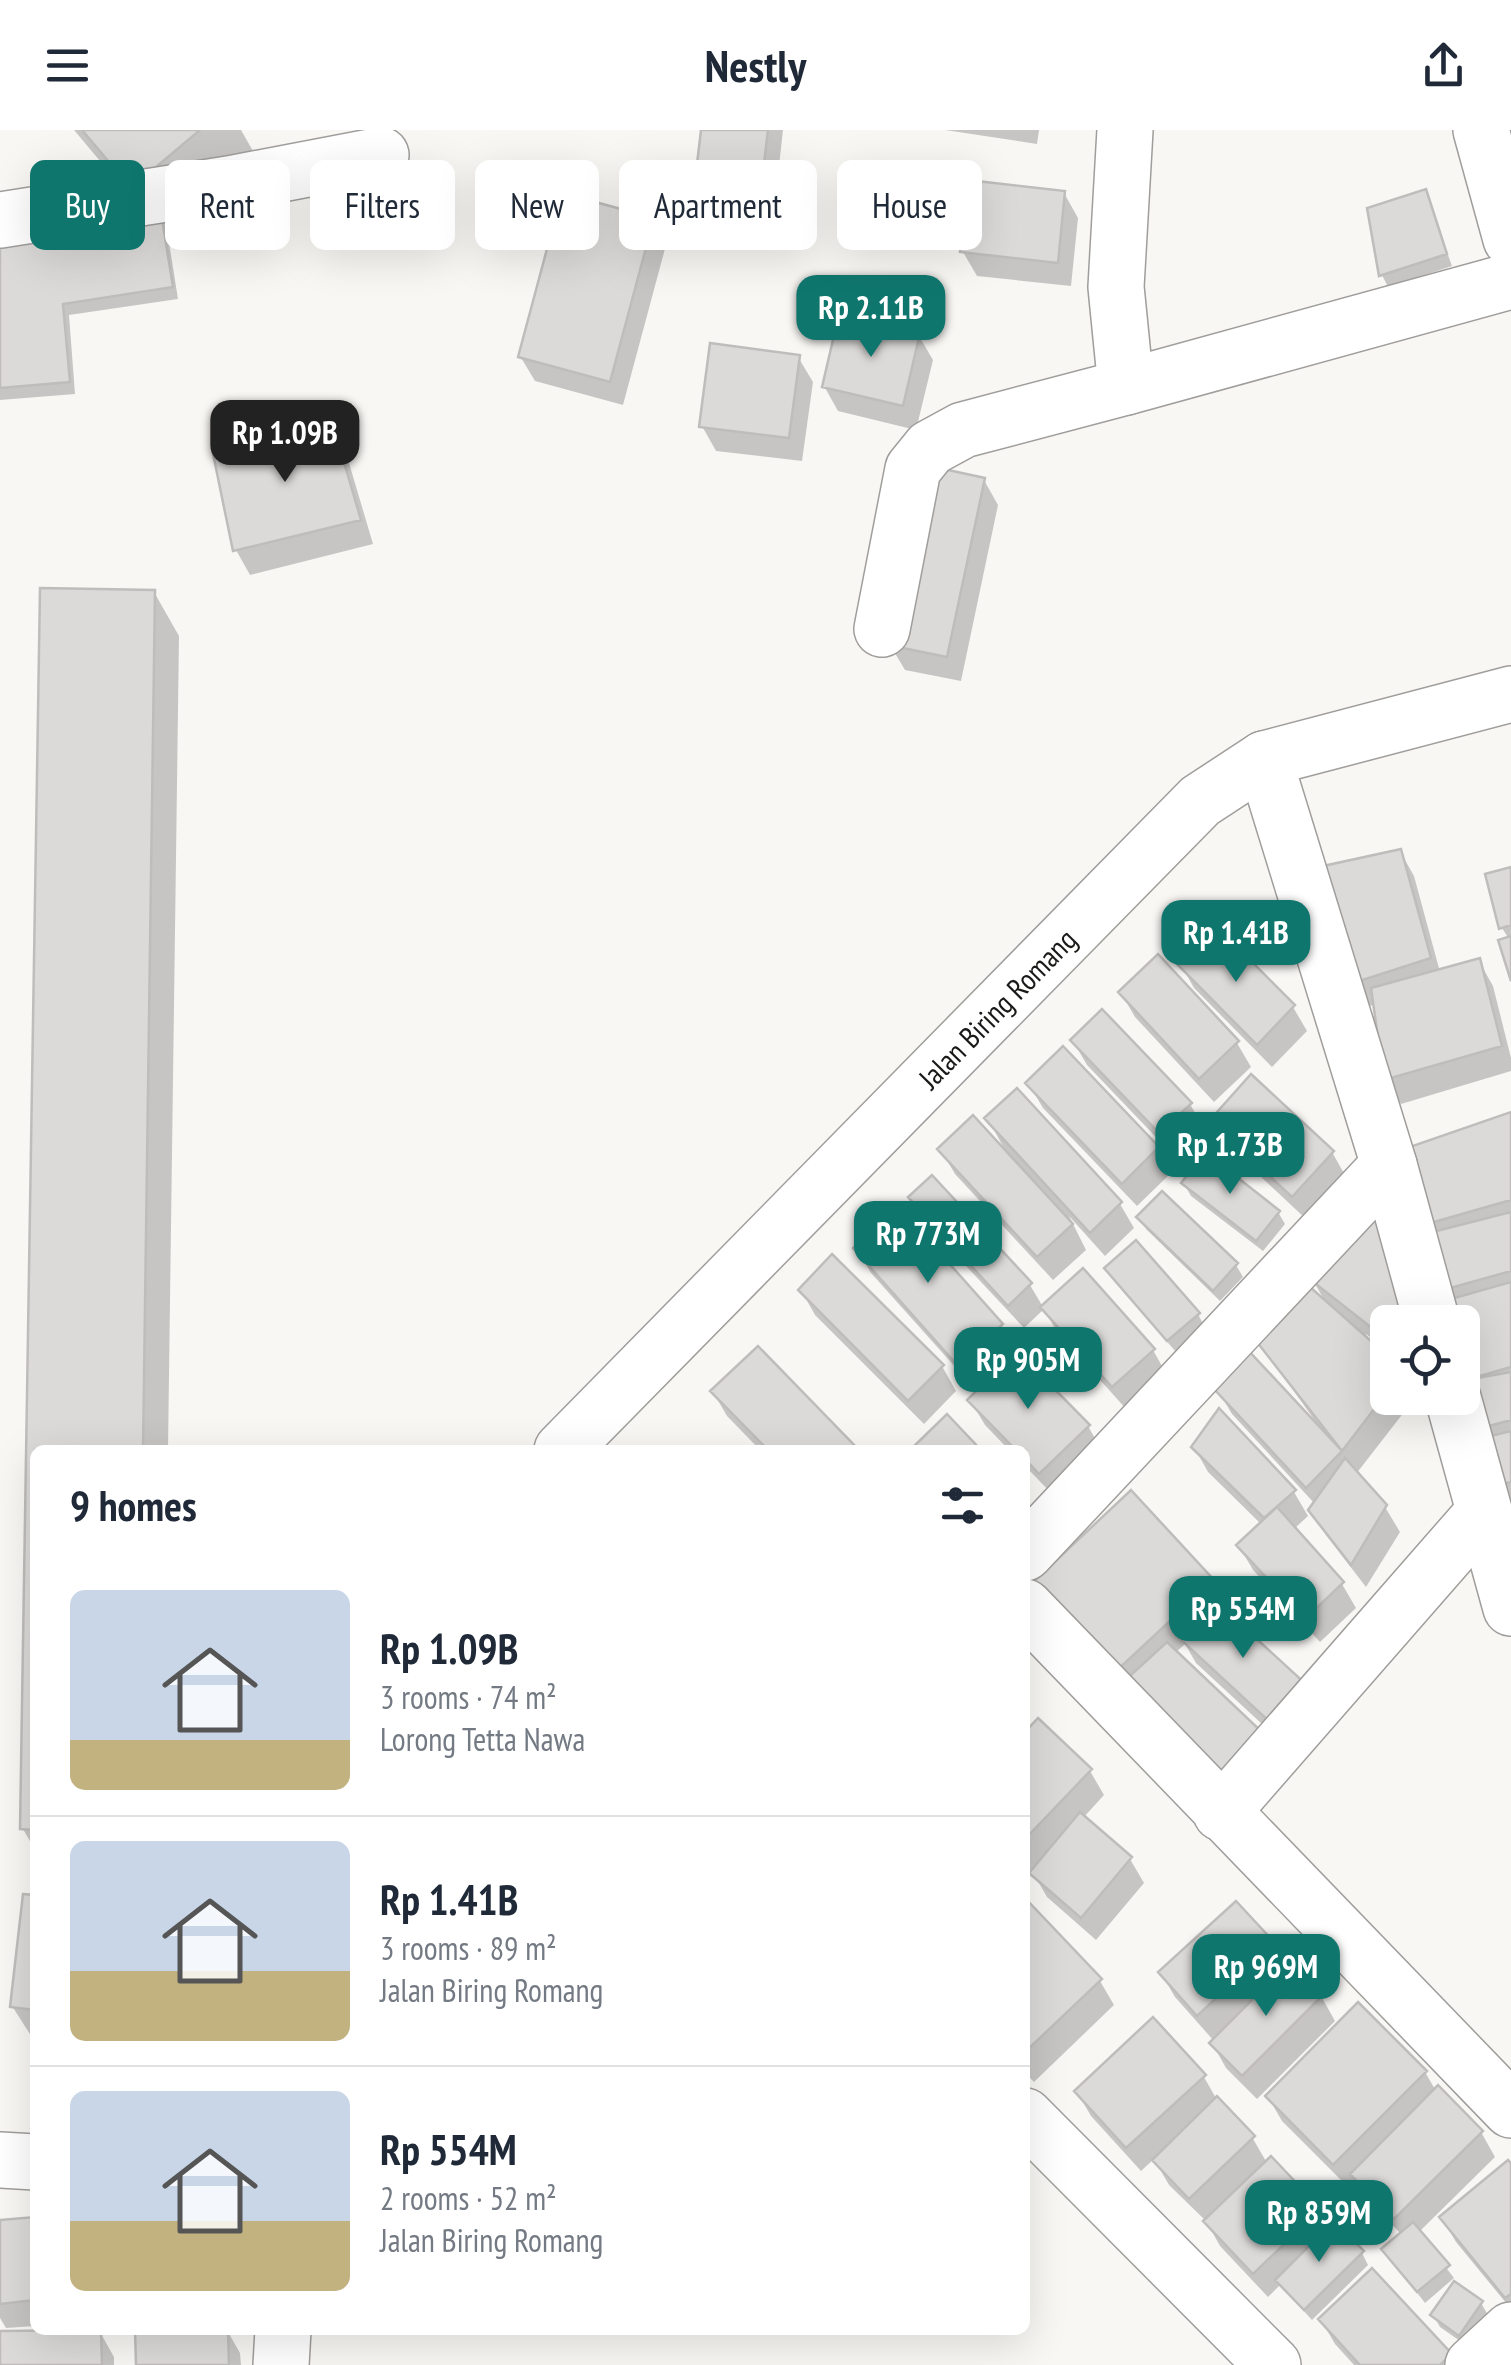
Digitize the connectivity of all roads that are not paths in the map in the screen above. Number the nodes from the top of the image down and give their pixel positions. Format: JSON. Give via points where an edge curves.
{"nodes":[{"id":1,"x":1125,"y":130,"type":"edge"},
{"id":2,"x":1481,"y":130,"type":"edge"},
{"id":3,"x":380,"y":155,"type":"dead end"},
{"id":4,"x":0,"y":220,"type":"edge"},
{"id":5,"x":1511,"y":239,"type":"edge"},
{"id":6,"x":1511,"y":281,"type":"edge"},
{"id":7,"x":1126,"y":387,"type":"junction"},
{"id":8,"x":882,"y":629,"type":"dead end"},
{"id":9,"x":1511,"y":694,"type":"edge"},
{"id":10,"x":1264,"y":758,"type":"junction"},
{"id":11,"x":1388,"y":1165,"type":"junction"},
{"id":12,"x":1427,"y":1305,"type":"edge"},
{"id":13,"x":1458,"y":1415,"type":"edge"},
{"id":14,"x":567,"y":1445,"type":"edge"},
{"id":15,"x":1484,"y":1512,"type":"junction"},
{"id":16,"x":1030,"y":1548,"type":"edge"},
{"id":17,"x":1511,"y":1608,"type":"edge"},
{"id":18,"x":1030,"y":1612,"type":"edge"},
{"id":19,"x":1221,"y":1812,"type":"junction"},
{"id":20,"x":1511,"y":2110,"type":"edge"},
{"id":21,"x":1030,"y":2121,"type":"edge"},
{"id":22,"x":0,"y":2160,"type":"edge"},
{"id":23,"x":30,"y":2162,"type":"edge"},
{"id":24,"x":1511,"y":2330,"type":"edge"},
{"id":25,"x":283,"y":2335,"type":"edge"},
{"id":26,"x":281,"y":2365,"type":"edge"},
{"id":27,"x":1272,"y":2365,"type":"edge"},
{"id":28,"x":1472,"y":2365,"type":"edge"}],
"edges":[{"from":1,"to":7,"type":"street","via":[[1116,286]]},
{"from":2,"to":5,"type":"street"},
{"from":3,"to":4,"type":"street"},
{"from":6,"to":7,"type":"street"},
{"from":7,"to":8,"type":"street","via":[[963,430],[930,448],[913,469]]},
{"from":9,"to":10,"type":"street","name":"Jalan Biring Romang"},
{"from":10,"to":11,"type":"street"},
{"from":10,"to":14,"type":"street","name":"Jalan Biring Romang","via":[[1200,801]]},
{"from":11,"to":12,"type":"street"},
{"from":11,"to":16,"type":"street"},
{"from":13,"to":15,"type":"street"},
{"from":15,"to":17,"type":"street"},
{"from":15,"to":19,"type":"street"},
{"from":18,"to":19,"type":"street"},
{"from":19,"to":20,"type":"street"},
{"from":21,"to":27,"type":"street"},
{"from":22,"to":23,"type":"street"},
{"from":24,"to":28,"type":"street"},
{"from":25,"to":26,"type":"street"}]}
